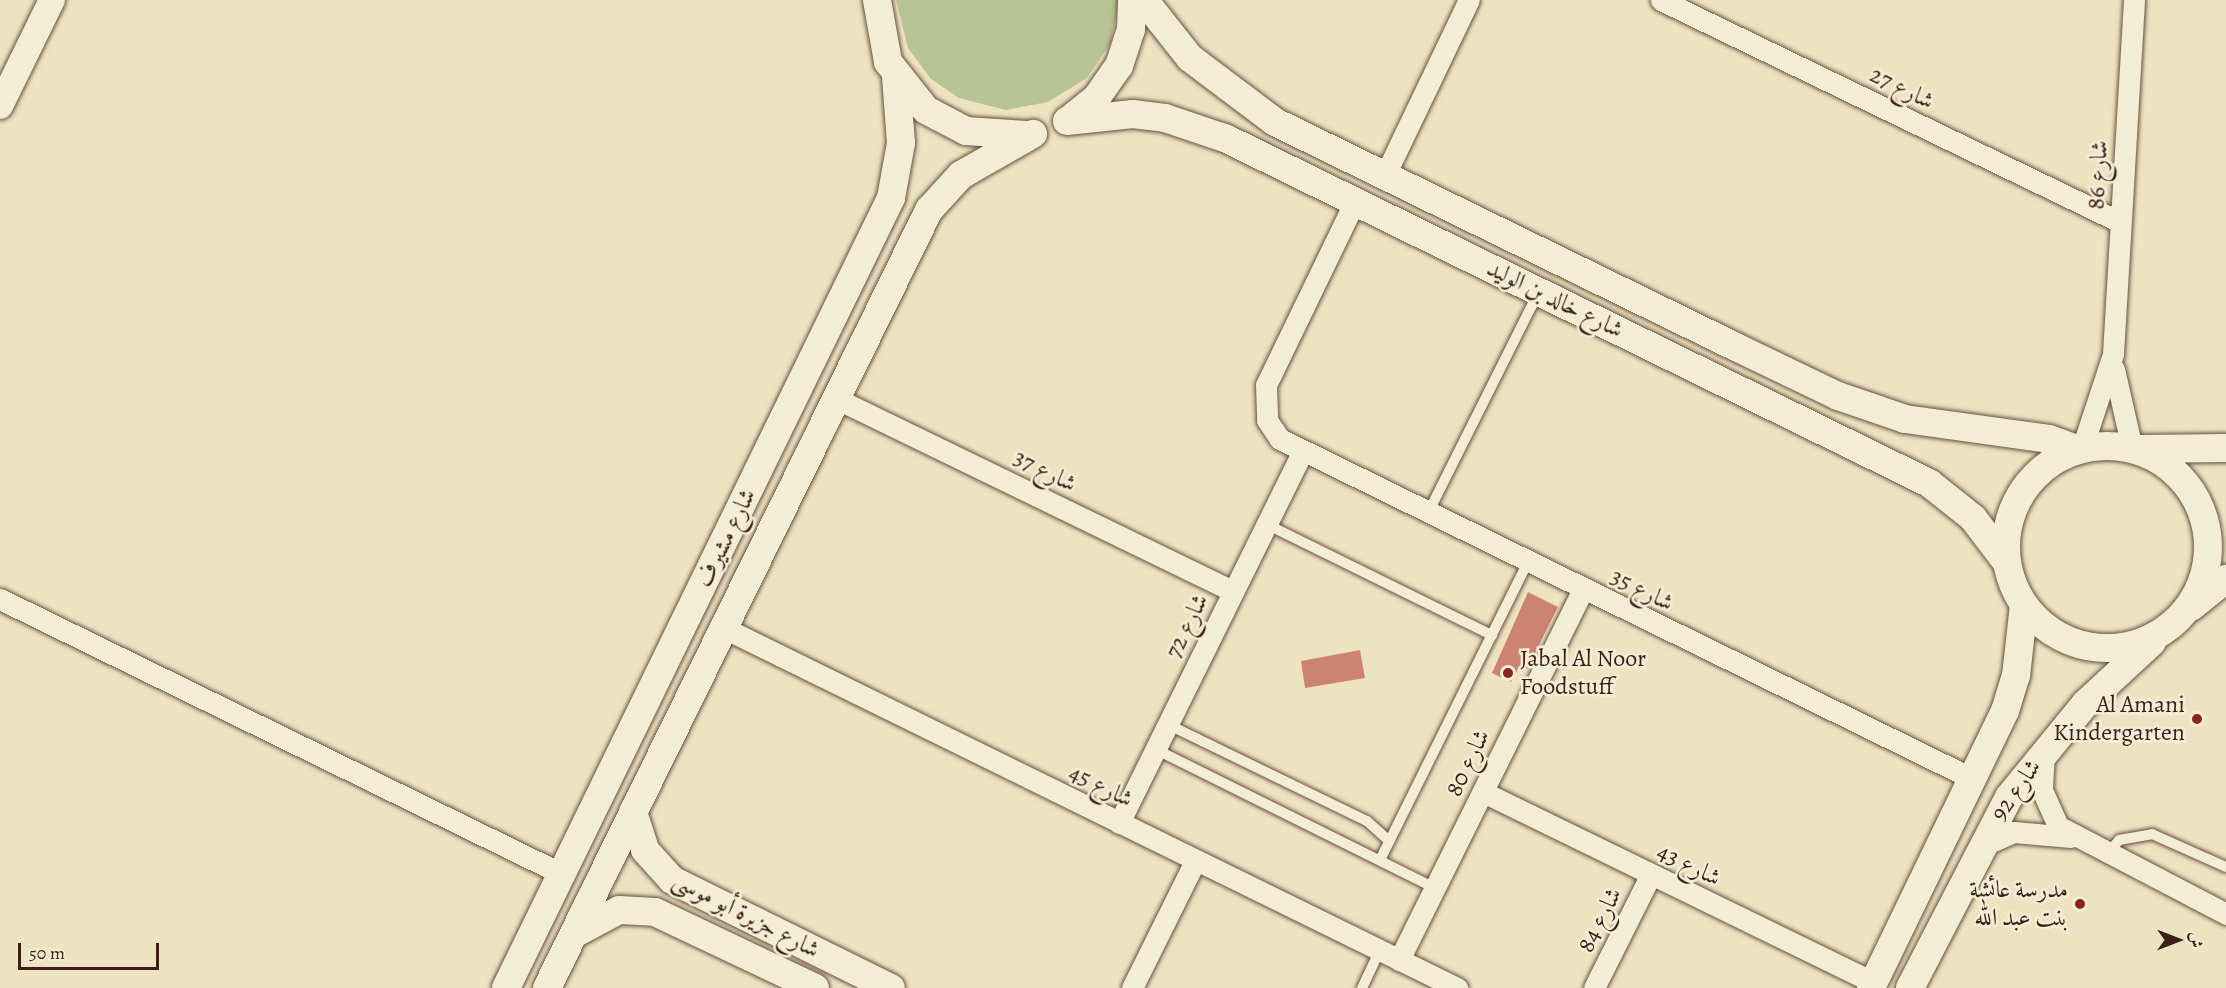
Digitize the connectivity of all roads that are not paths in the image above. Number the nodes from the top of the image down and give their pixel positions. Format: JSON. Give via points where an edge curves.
{"nodes":[{"id":1,"x":52,"y":0,"type":"edge"},
{"id":2,"x":863,"y":0,"type":"edge"},
{"id":3,"x":877,"y":0,"type":"edge"},
{"id":4,"x":1132,"y":0,"type":"edge"},
{"id":5,"x":1144,"y":0,"type":"edge"},
{"id":6,"x":1469,"y":0,"type":"edge"},
{"id":7,"x":1661,"y":0,"type":"edge"},
{"id":8,"x":2134,"y":0,"type":"edge"},
{"id":9,"x":878,"y":32,"type":"junction"},
{"id":10,"x":896,"y":76,"type":"junction"},
{"id":11,"x":0,"y":106,"type":"edge"},
{"id":12,"x":1067,"y":121,"type":"junction"},
{"id":13,"x":1033,"y":134,"type":"junction"},
{"id":14,"x":1385,"y":175,"type":"junction"},
{"id":15,"x":1355,"y":201,"type":"junction"},
{"id":16,"x":2120,"y":222,"type":"junction"},
{"id":17,"x":1539,"y":291,"type":"junction"},
{"id":18,"x":2113,"y":354,"type":"junction"},
{"id":19,"x":835,"y":398,"type":"junction"},
{"id":20,"x":2226,"y":448,"type":"edge"},
{"id":21,"x":1295,"y":449,"type":"junction"},
{"id":22,"x":2079,"y":449,"type":"junction"},
{"id":23,"x":2134,"y":449,"type":"junction"},
{"id":24,"x":1428,"y":513,"type":"junction"},
{"id":25,"x":1266,"y":524,"type":"junction"},
{"id":26,"x":1528,"y":562,"type":"junction"},
{"id":27,"x":2007,"y":563,"type":"junction"},
{"id":28,"x":2226,"y":579,"type":"edge"},
{"id":29,"x":1583,"y":589,"type":"junction"},
{"id":30,"x":1233,"y":591,"type":"junction"},
{"id":31,"x":0,"y":599,"type":"edge"},
{"id":32,"x":2024,"y":605,"type":"junction"},
{"id":33,"x":2176,"y":620,"type":"junction"},
{"id":34,"x":724,"y":628,"type":"junction"},
{"id":35,"x":1492,"y":635,"type":"junction"},
{"id":36,"x":1167,"y":724,"type":"junction"},
{"id":37,"x":1155,"y":749,"type":"junction"},
{"id":38,"x":2044,"y":750,"type":"junction"},
{"id":39,"x":1973,"y":779,"type":"junction"},
{"id":40,"x":1482,"y":792,"type":"junction"},
{"id":41,"x":633,"y":812,"type":"junction"},
{"id":42,"x":1119,"y":823,"type":"junction"},
{"id":43,"x":2072,"y":837,"type":"junction"},
{"id":44,"x":1389,"y":841,"type":"junction"},
{"id":45,"x":1979,"y":847,"type":"junction"},
{"id":46,"x":2106,"y":855,"type":"junction"},
{"id":47,"x":1380,"y":860,"type":"junction"},
{"id":48,"x":1195,"y":861,"type":"junction"},
{"id":49,"x":2226,"y":867,"type":"edge"},
{"id":50,"x":562,"y":874,"type":"junction"},
{"id":51,"x":1651,"y":874,"type":"junction"},
{"id":52,"x":1435,"y":888,"type":"junction"},
{"id":53,"x":2226,"y":914,"type":"edge"},
{"id":54,"x":572,"y":936,"type":"junction"},
{"id":55,"x":1380,"y":950,"type":"junction"},
{"id":56,"x":1399,"y":960,"type":"junction"},
{"id":57,"x":842,"y":977,"type":"edge"},
{"id":58,"x":1873,"y":985,"type":"edge"},
{"id":59,"x":506,"y":988,"type":"edge"},
{"id":60,"x":547,"y":988,"type":"edge"},
{"id":61,"x":815,"y":988,"type":"edge"},
{"id":62,"x":891,"y":988,"type":"edge"},
{"id":63,"x":1132,"y":988,"type":"edge"},
{"id":64,"x":1362,"y":988,"type":"edge"},
{"id":65,"x":1457,"y":988,"type":"edge"},
{"id":66,"x":1594,"y":988,"type":"edge"},
{"id":67,"x":1910,"y":988,"type":"edge"}],
"edges":[{"from":1,"to":11,"type":"street"},
{"from":2,"to":9,"type":"main road"},
{"from":3,"to":9,"type":"main road"},
{"from":4,"to":12,"type":"main road","via":[[1131,30],[1119,66],[1097,97]]},
{"from":5,"to":14,"type":"main road","name":"شارع خالد بن الوليد","via":[[1190,58],[1245,103]]},
{"from":6,"to":14,"type":"street"},
{"from":7,"to":16,"type":"street","name":"شارع 27"},
{"from":8,"to":16,"type":"street","name":"شارع 86"},
{"from":9,"to":10,"type":"main road"},
{"from":10,"to":13,"type":"main road","via":[[926,110],[966,131]]},
{"from":10,"to":50,"type":"main road","name":"شارع مشيرف","via":[[901,143],[891,198]]},
{"from":12,"to":13,"type":"main road"},
{"from":12,"to":15,"type":"main road","name":"شارع خالد بن الوليد","via":[[1133,114],[1197,126]]},
{"from":13,"to":19,"type":"main road","name":"شارع مشيرف","via":[[961,176],[929,210]]},
{"from":14,"to":22,"type":"main road","name":"شارع خالد بن الوليد","via":[[1848,399],[1944,428],[2049,439]]},
{"from":15,"to":17,"type":"main road","name":"شارع خالد بن الوليد"},
{"from":15,"to":21,"type":"street","via":[[1270,374],[1253,400],[1255,424],[1271,441]]},
{"from":16,"to":18,"type":"street","name":"شارع 86"},
{"from":17,"to":24,"type":"lane"},
{"from":17,"to":27,"type":"main road","name":"شارع خالد بن الوليد","via":[[1929,483],[1972,518]]},
{"from":18,"to":22,"type":"street","name":"شارع 86"},
{"from":18,"to":23,"type":"street","name":"شارع 86"},
{"from":19,"to":30,"type":"street","name":"شارع 37"},
{"from":19,"to":34,"type":"main road","name":"شارع مشيرف"},
{"from":20,"to":23,"type":"main road"},
{"from":21,"to":24,"type":"street","name":"شارع 35"},
{"from":21,"to":25,"type":"street","name":"شارع 72"},
{"from":22,"to":23,"type":"main road"},
{"from":22,"to":27,"type":"main road","via":[[2028,482],[2006,534]]},
{"from":23,"to":33,"type":"main road","via":[[2167,465],[2190,489],[2204,519],[2208,553],[2203,574]]},
{"from":24,"to":26,"type":"street","name":"شارع 35"},
{"from":25,"to":30,"type":"street","name":"شارع 72"},
{"from":25,"to":35,"type":"lane"},
{"from":26,"to":29,"type":"street","name":"شارع 35"},
{"from":26,"to":35,"type":"lane"},
{"from":27,"to":32,"type":"main road"},
{"from":28,"to":33,"type":"main road"},
{"from":29,"to":39,"type":"street","name":"شارع 35"},
{"from":29,"to":40,"type":"street","name":"شارع 80"},
{"from":30,"to":36,"type":"street","name":"شارع 72"},
{"from":31,"to":50,"type":"street"},
{"from":32,"to":33,"type":"main road","via":[[2065,640],[2092,647],[2119,648]]},
{"from":32,"to":39,"type":"main road","name":"شارع 92","via":[[2016,676]]},
{"from":33,"to":38,"type":"main road","name":"شارع 92","via":[[2105,684]]},
{"from":34,"to":41,"type":"main road","name":"شارع مشيرف"},
{"from":34,"to":42,"type":"street","name":"شارع 45"},
{"from":35,"to":44,"type":"lane"},
{"from":36,"to":37,"type":"street","name":"شارع 72"},
{"from":36,"to":44,"type":"lane","via":[[1367,821]]},
{"from":37,"to":42,"type":"street","name":"شارع 72"},
{"from":37,"to":47,"type":"lane"},
{"from":38,"to":43,"type":"street","via":[[2042,790],[2048,809]]},
{"from":38,"to":45,"type":"main road","name":"شارع 92"},
{"from":39,"to":58,"type":"main road","name":"شارع 92"},
{"from":40,"to":51,"type":"street","name":"شارع 43"},
{"from":40,"to":52,"type":"street","name":"شارع 80"},
{"from":41,"to":54,"type":"main road","name":"شارع مشيرف"},
{"from":41,"to":57,"type":"main road","name":"شارع جزيرة أبو موسى","via":[[645,850],[672,880]]},
{"from":42,"to":48,"type":"street","name":"شارع 45"},
{"from":43,"to":45,"type":"street","via":[[2014,832]]},
{"from":43,"to":46,"type":"street"},
{"from":44,"to":47,"type":"lane"},
{"from":45,"to":67,"type":"main road","name":"شارع 92"},
{"from":46,"to":49,"type":"lane","via":[[2130,835],[2152,834]]},
{"from":46,"to":53,"type":"street"},
{"from":47,"to":52,"type":"lane"},
{"from":48,"to":55,"type":"street","name":"شارع 45"},
{"from":48,"to":63,"type":"street"},
{"from":50,"to":59,"type":"main road","name":"شارع مشيرف"},
{"from":51,"to":58,"type":"street","name":"شارع 43"},
{"from":51,"to":66,"type":"street","name":"شارع 84"},
{"from":52,"to":56,"type":"street","name":"شارع 80"},
{"from":54,"to":60,"type":"main road","name":"شارع مشيرف"},
{"from":54,"to":61,"type":"main road","name":"شارع جزيرة أبو موسى","via":[[611,913],[655,912]]},
{"from":55,"to":56,"type":"street","name":"شارع 45"},
{"from":55,"to":64,"type":"lane"},
{"from":56,"to":65,"type":"street","name":"شارع 45"},
{"from":57,"to":62,"type":"main road","name":"شارع جزيرة أبو موسى"}]}
